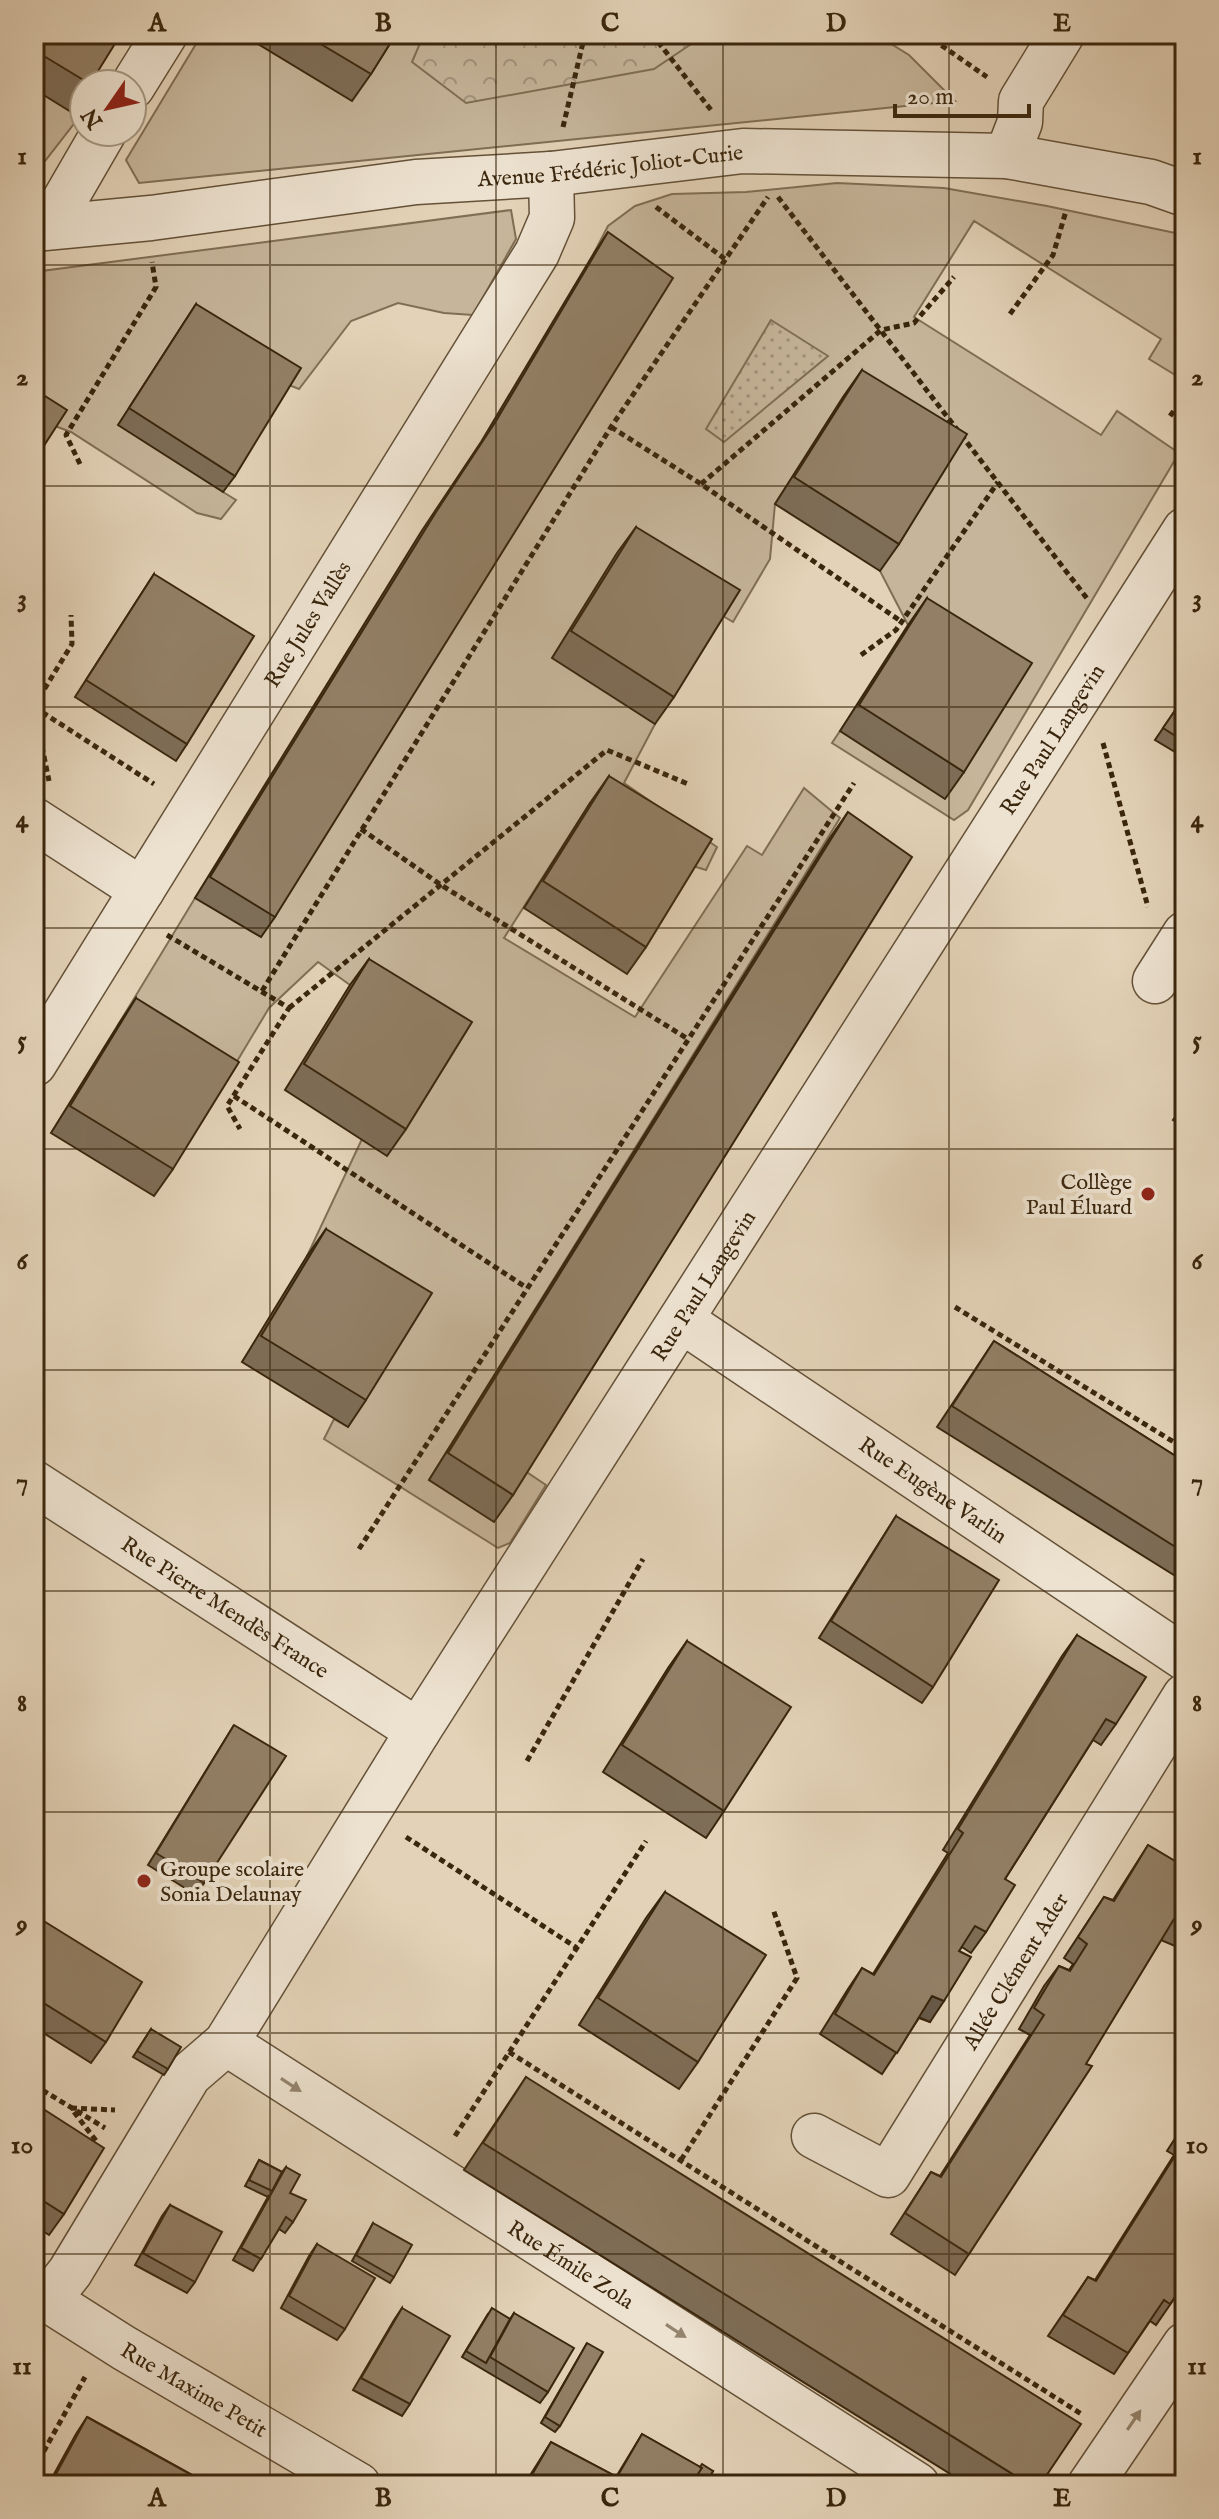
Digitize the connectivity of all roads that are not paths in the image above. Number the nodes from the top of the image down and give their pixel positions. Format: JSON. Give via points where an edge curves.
{"nodes":[{"id":1,"x":165,"y":34,"type":"edge"},
{"id":2,"x":1062,"y":34,"type":"edge"},
{"id":3,"x":144,"y":68,"type":"edge"},
{"id":4,"x":94,"y":148,"type":"edge"},
{"id":5,"x":1007,"y":156,"type":"junction"},
{"id":6,"x":551,"y":174,"type":"junction"},
{"id":7,"x":1185,"y":194,"type":"edge"},
{"id":8,"x":42,"y":228,"type":"edge"},
{"id":9,"x":1185,"y":530,"type":"edge"},
{"id":10,"x":48,"y":829,"type":"edge"},
{"id":11,"x":135,"y":901,"type":"junction"},
{"id":12,"x":34,"y":1064,"type":"edge"},
{"id":13,"x":681,"y":1320,"type":"junction"},
{"id":14,"x":34,"y":1483,"type":"edge"},
{"id":15,"x":1185,"y":1658,"type":"edge"},
{"id":16,"x":1185,"y":1696,"type":"edge"},
{"id":17,"x":418,"y":1731,"type":"junction"},
{"id":18,"x":226,"y":2043,"type":"junction"},
{"id":19,"x":814,"y":2136,"type":"dead end"},
{"id":20,"x":41,"y":2296,"type":"edge"},
{"id":21,"x":1185,"y":2345,"type":"edge"},
{"id":22,"x":358,"y":2485,"type":"edge"},
{"id":23,"x":917,"y":2485,"type":"edge"},
{"id":24,"x":1090,"y":2485,"type":"edge"}],
"edges":[{"from":1,"to":3,"type":"street"},
{"from":2,"to":5,"type":"street","via":[[1021,101],[1020,122]]},
{"from":4,"to":8,"type":"street"},
{"from":5,"to":6,"type":"street","name":"Avenue Frédéric Joliot-Curie","via":[[743,151]]},
{"from":5,"to":7,"type":"street","name":"Avenue Frédéric Joliot-Curie","via":[[1151,182]]},
{"from":6,"to":8,"type":"street","name":"Avenue Frédéric Joliot-Curie","via":[[416,182]]},
{"from":6,"to":11,"type":"street","name":"Rue Jules Vallès","via":[[552,218],[537,253]]},
{"from":9,"to":13,"type":"street","name":"Rue Paul Langevin"},
{"from":10,"to":11,"type":"street"},
{"from":11,"to":12,"type":"street","name":"Rue Jules Vallès"},
{"from":13,"to":15,"type":"street","name":"Rue Eugène Varlin"},
{"from":13,"to":17,"type":"street","name":"Rue Paul Langevin"},
{"from":14,"to":17,"type":"street","name":"Rue Pierre Mendès France"},
{"from":16,"to":19,"type":"street","name":"Allée Clément Ader","via":[[888,2175]]},
{"from":17,"to":18,"type":"street","name":"Rue Paul Langevin"},
{"from":18,"to":20,"type":"street","name":"Rue Paul Langevin","via":[[189,2075],[70,2272]]},
{"from":18,"to":23,"type":"street","name":"Rue Émile Zola","one_way":true},
{"from":20,"to":22,"type":"street","name":"Rue Maxime Petit"},
{"from":24,"to":21,"type":"street","one_way":true}]}
